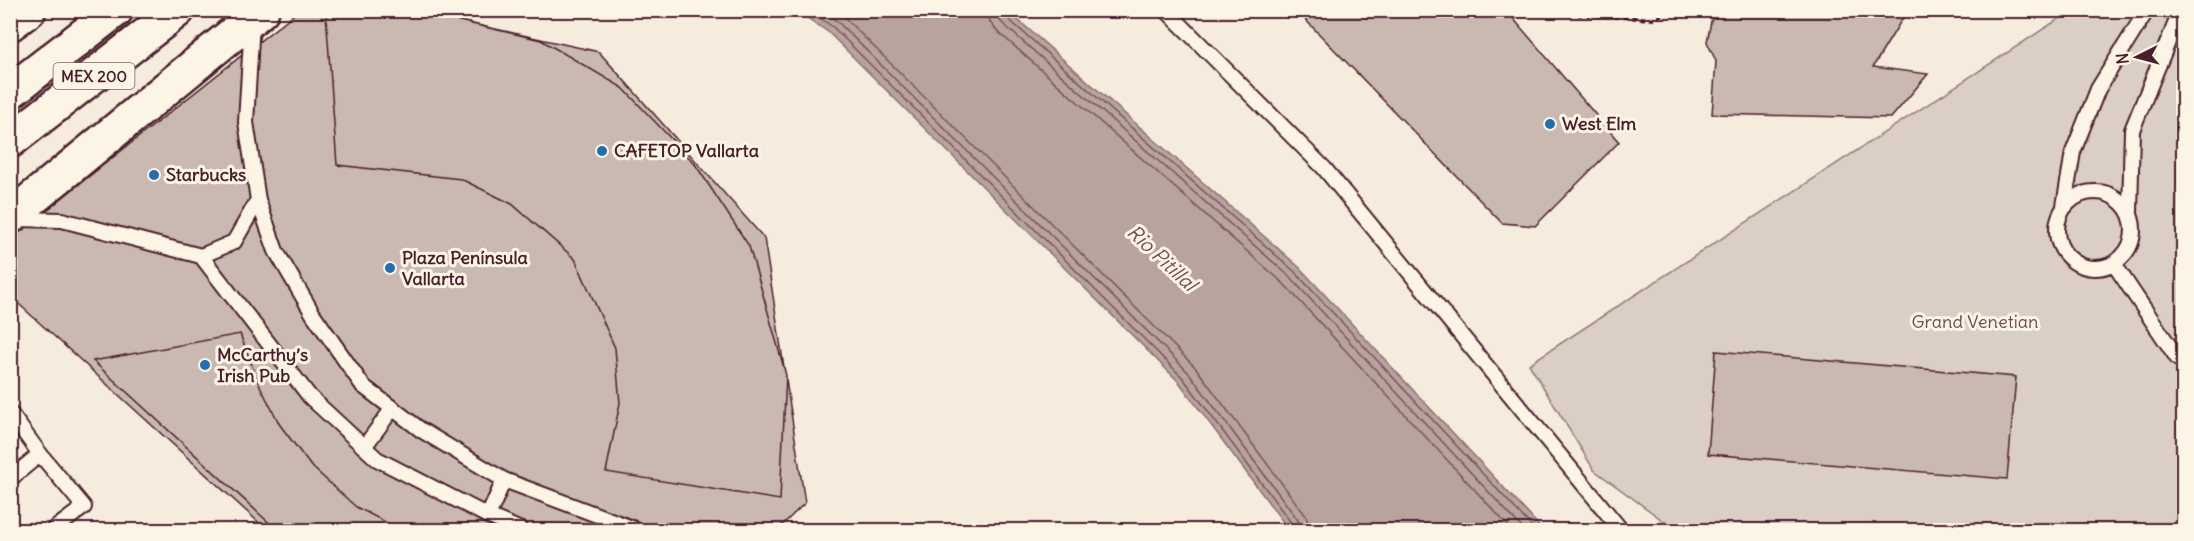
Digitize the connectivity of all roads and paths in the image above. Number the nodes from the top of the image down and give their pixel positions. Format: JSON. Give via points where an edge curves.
{"nodes":[{"id":1,"x":28,"y":10,"type":"edge"},
{"id":2,"x":116,"y":10,"type":"edge"},
{"id":3,"x":178,"y":10,"type":"edge"},
{"id":4,"x":1166,"y":10,"type":"edge"},
{"id":5,"x":1552,"y":10,"type":"edge"},
{"id":6,"x":1668,"y":10,"type":"edge"},
{"id":7,"x":2147,"y":10,"type":"edge"},
{"id":8,"x":2181,"y":10,"type":"edge"},
{"id":9,"x":257,"y":14,"type":"edge"},
{"id":10,"x":10,"y":24,"type":"edge"},
{"id":11,"x":10,"y":92,"type":"edge"},
{"id":12,"x":10,"y":141,"type":"edge"},
{"id":13,"x":258,"y":200,"type":"junction"},
{"id":14,"x":2064,"y":206,"type":"junction"},
{"id":15,"x":2130,"y":212,"type":"junction"},
{"id":16,"x":10,"y":218,"type":"edge"},
{"id":17,"x":201,"y":255,"type":"junction"},
{"id":18,"x":2114,"y":264,"type":"junction"},
{"id":19,"x":2178,"y":359,"type":"dead end"},
{"id":20,"x":393,"y":408,"type":"junction"},
{"id":21,"x":10,"y":413,"type":"edge"},
{"id":22,"x":364,"y":447,"type":"junction"},
{"id":23,"x":40,"y":454,"type":"junction"},
{"id":24,"x":10,"y":479,"type":"edge"},
{"id":25,"x":504,"y":480,"type":"junction"},
{"id":26,"x":488,"y":516,"type":"junction"},
{"id":27,"x":53,"y":531,"type":"edge"},
{"id":28,"x":521,"y":531,"type":"edge"},
{"id":29,"x":637,"y":531,"type":"edge"},
{"id":30,"x":1621,"y":531,"type":"edge"}],
"edges":[{"from":1,"to":10,"type":"main road"},
{"from":2,"to":11,"type":"main road","number":"MEX 200"},
{"from":3,"to":12,"type":"main road","number":"MEX 200"},
{"from":4,"to":30,"type":"lane","via":[[1324,168]]},
{"from":5,"to":6,"type":"path","via":[[1655,19]]},
{"from":7,"to":14,"type":"lane","via":[[2098,88],[2073,152]]},
{"from":8,"to":15,"type":"lane","via":[[2132,130]]},
{"from":9,"to":13,"type":"lane","via":[[246,122]]},
{"from":9,"to":16,"type":"main road"},
{"from":13,"to":17,"type":"lane","via":[[234,242]]},
{"from":13,"to":20,"type":"lane","via":[[276,250],[313,314],[363,386]]},
{"from":14,"to":15,"type":"lane","via":[[2079,194],[2098,190],[2117,197]]},
{"from":14,"to":18,"type":"lane","via":[[2057,223],[2058,241],[2067,256],[2080,266],[2098,269]]},
{"from":15,"to":18,"type":"lane","via":[[2134,231],[2129,251]]},
{"from":16,"to":17,"type":"lane","via":[[62,220]]},
{"from":17,"to":22,"type":"lane","via":[[310,397]]},
{"from":18,"to":19,"type":"lane"},
{"from":20,"to":22,"type":"lane"},
{"from":20,"to":25,"type":"lane","via":[[421,430]]},
{"from":21,"to":23,"type":"lane"},
{"from":22,"to":26,"type":"lane","via":[[377,459]]},
{"from":23,"to":24,"type":"lane"},
{"from":23,"to":27,"type":"lane","via":[[84,507]]},
{"from":25,"to":26,"type":"lane"},
{"from":25,"to":29,"type":"lane"},
{"from":26,"to":28,"type":"lane"}]}
